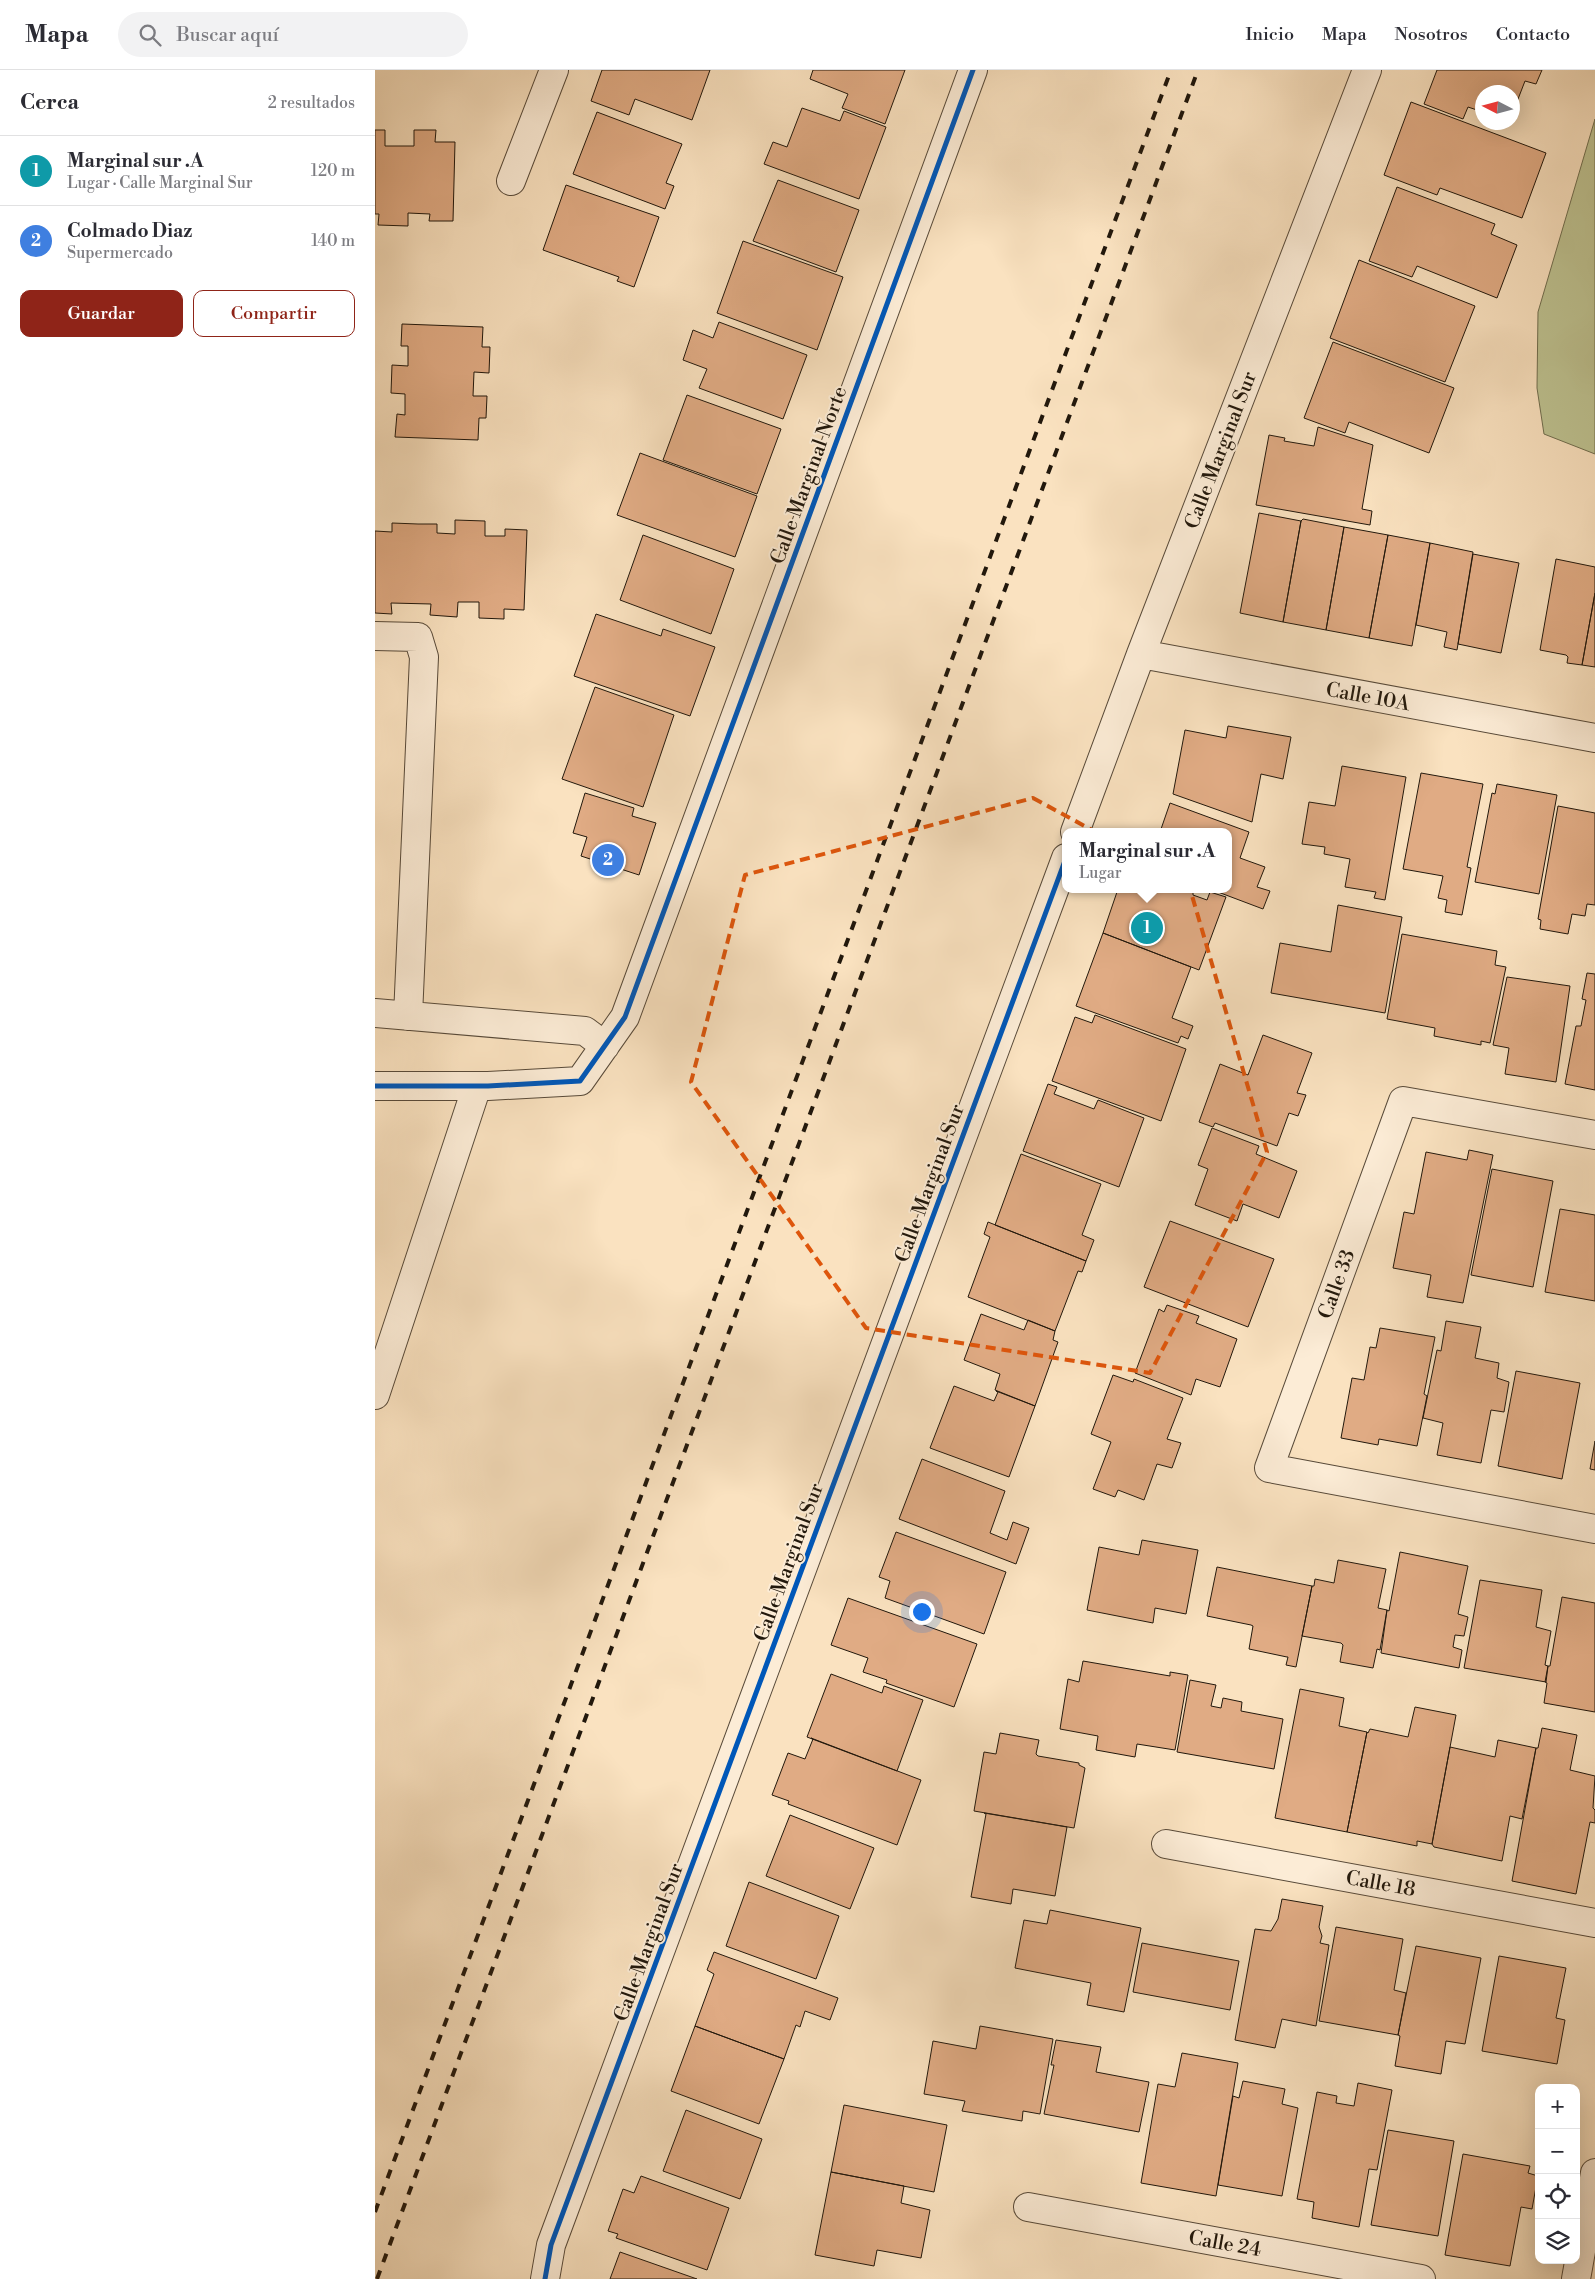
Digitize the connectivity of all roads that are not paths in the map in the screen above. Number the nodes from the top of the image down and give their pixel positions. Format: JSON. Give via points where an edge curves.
{"nodes":[{"id":1,"x":553,"y":70,"type":"edge"},
{"id":2,"x":973,"y":70,"type":"edge"},
{"id":3,"x":1367,"y":70,"type":"edge"},
{"id":4,"x":511,"y":181,"type":"dead end"},
{"id":5,"x":375,"y":636,"type":"edge"},
{"id":6,"x":1141,"y":654,"type":"junction"},
{"id":7,"x":1595,"y":738,"type":"edge"},
{"id":8,"x":1076,"y":828,"type":"edge"},
{"id":9,"x":1062,"y":869,"type":"edge"},
{"id":10,"x":375,"y":1013,"type":"edge"},
{"id":11,"x":408,"y":1016,"type":"junction"},
{"id":12,"x":605,"y":1046,"type":"junction"},
{"id":13,"x":375,"y":1086,"type":"edge"},
{"id":14,"x":477,"y":1086,"type":"junction"},
{"id":15,"x":1595,"y":1135,"type":"edge"},
{"id":16,"x":375,"y":1396,"type":"edge"},
{"id":17,"x":1595,"y":1529,"type":"edge"},
{"id":18,"x":1166,"y":1844,"type":"dead end"},
{"id":19,"x":1595,"y":1923,"type":"edge"},
{"id":20,"x":1595,"y":2173,"type":"edge"},
{"id":21,"x":1028,"y":2207,"type":"dead end"},
{"id":22,"x":545,"y":2279,"type":"edge"},
{"id":23,"x":1421,"y":2279,"type":"edge"},
{"id":24,"x":1576,"y":2279,"type":"edge"}],
"edges":[{"from":1,"to":4,"type":"street"},
{"from":2,"to":12,"type":"street","name":"Calle Marginal Norte","via":[[625,1017]]},
{"from":3,"to":6,"type":"street","name":"Calle Marginal Sur"},
{"from":5,"to":11,"type":"street","via":[[418,638],[424,657]]},
{"from":6,"to":7,"type":"street","name":"Calle 10A"},
{"from":6,"to":8,"type":"street","name":"Calle Marginal Sur"},
{"from":9,"to":22,"type":"street","name":"Calle Marginal Sur","via":[[555,2236]]},
{"from":10,"to":11,"type":"street"},
{"from":11,"to":12,"type":"street","via":[[585,1031]]},
{"from":12,"to":14,"type":"street","name":"Calle Marginal Norte","via":[[580,1081]]},
{"from":13,"to":14,"type":"street"},
{"from":14,"to":16,"type":"street"},
{"from":15,"to":17,"type":"street","name":"Calle 33","via":[[1403,1100],[1269,1468]]},
{"from":18,"to":19,"type":"street","name":"Calle 18"},
{"from":20,"to":24,"type":"street"},
{"from":21,"to":23,"type":"street","name":"Calle 24"}]}
